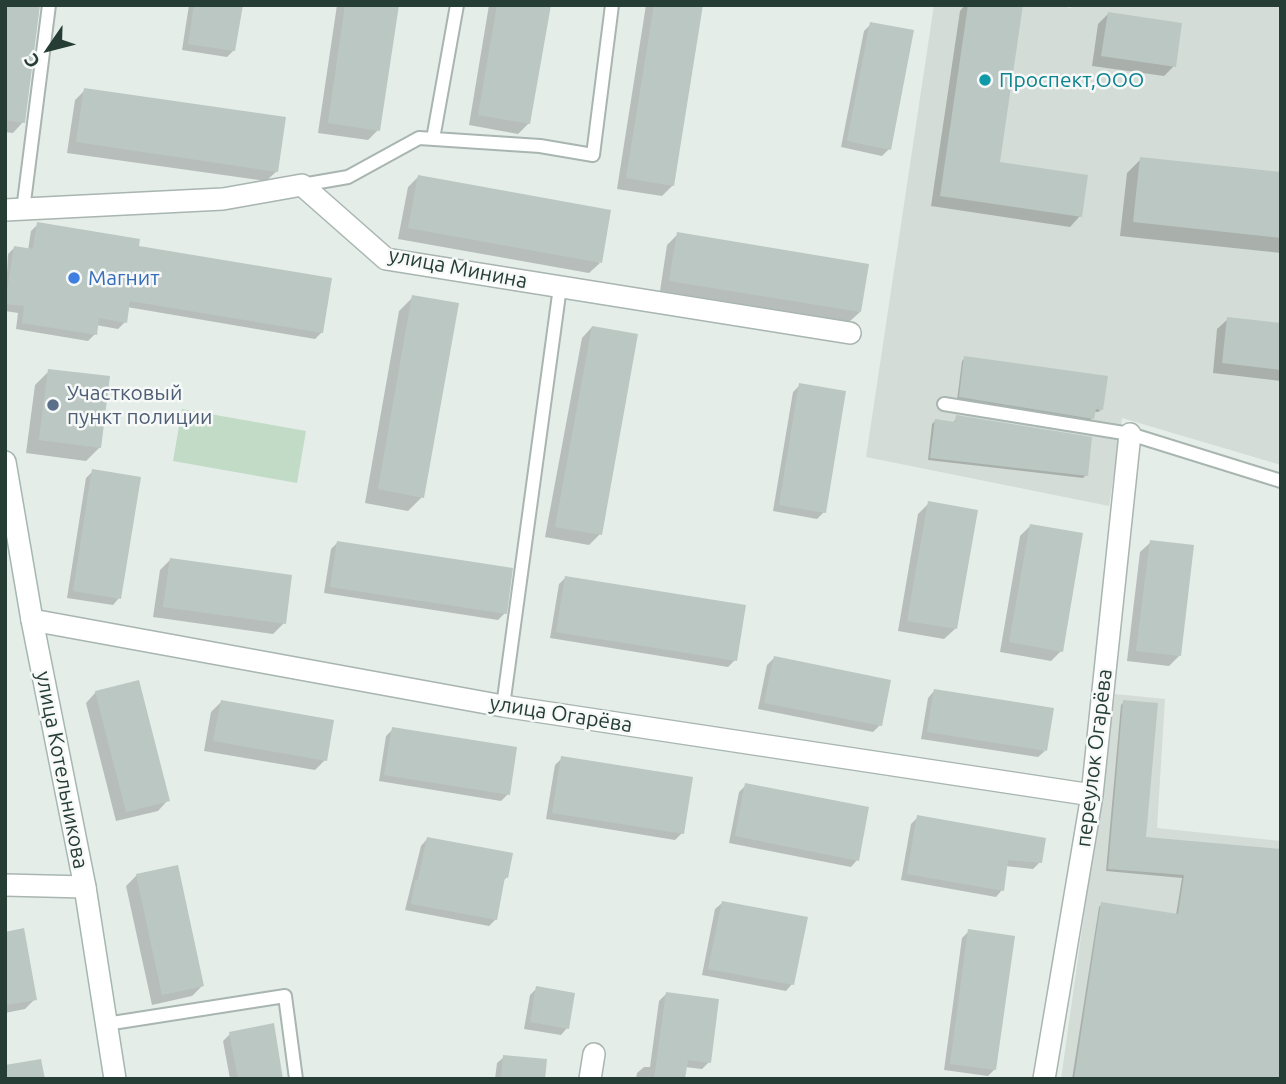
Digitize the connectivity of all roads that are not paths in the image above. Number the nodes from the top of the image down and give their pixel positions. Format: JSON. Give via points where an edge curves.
{"nodes":[{"id":1,"x":49,"y":5,"type":"edge"},
{"id":2,"x":457,"y":5,"type":"edge"},
{"id":3,"x":612,"y":5,"type":"edge"},
{"id":4,"x":433,"y":139,"type":"junction"},
{"id":5,"x":302,"y":185,"type":"junction"},
{"id":6,"x":14,"y":210,"type":"edge"},
{"id":7,"x":560,"y":287,"type":"junction"},
{"id":8,"x":850,"y":333,"type":"dead end"},
{"id":9,"x":943,"y":404,"type":"dead end"},
{"id":10,"x":1130,"y":435,"type":"junction"},
{"id":11,"x":5,"y":462,"type":"edge"},
{"id":12,"x":1281,"y":481,"type":"edge"},
{"id":13,"x":32,"y":620,"type":"junction"},
{"id":14,"x":503,"y":706,"type":"junction"},
{"id":15,"x":1092,"y":795,"type":"junction"},
{"id":16,"x":5,"y":885,"type":"edge"},
{"id":17,"x":85,"y":887,"type":"junction"},
{"id":18,"x":106,"y":1024,"type":"junction"},
{"id":19,"x":594,"y":1054,"type":"dead end"},
{"id":20,"x":115,"y":1079,"type":"edge"},
{"id":21,"x":296,"y":1079,"type":"edge"},
{"id":22,"x":590,"y":1079,"type":"edge"},
{"id":23,"x":1044,"y":1079,"type":"edge"}],
"edges":[{"from":1,"to":6,"type":"lane"},
{"from":2,"to":4,"type":"lane"},
{"from":3,"to":4,"type":"lane","via":[[593,155],[540,146]]},
{"from":4,"to":5,"type":"lane","via":[[419,138],[348,177]]},
{"from":5,"to":6,"type":"street","via":[[223,199]]},
{"from":5,"to":7,"type":"street","name":"улица Минина","via":[[386,259]]},
{"from":7,"to":8,"type":"street","name":"улица Минина"},
{"from":7,"to":14,"type":"lane"},
{"from":9,"to":10,"type":"lane"},
{"from":10,"to":12,"type":"lane"},
{"from":10,"to":15,"type":"street","name":"переулок Огарёва"},
{"from":11,"to":13,"type":"street","name":"улица Котельникова"},
{"from":13,"to":14,"type":"street","name":"улица Огарёва"},
{"from":13,"to":17,"type":"street","name":"улица Котельникова"},
{"from":14,"to":15,"type":"street","name":"улица Огарёва"},
{"from":15,"to":23,"type":"street","name":"переулок Огарёва"},
{"from":16,"to":17,"type":"street"},
{"from":17,"to":18,"type":"street","name":"улица Котельникова"},
{"from":18,"to":20,"type":"street","name":"улица Котельникова"},
{"from":18,"to":21,"type":"lane","via":[[285,996]]},
{"from":19,"to":22,"type":"street"}]}
